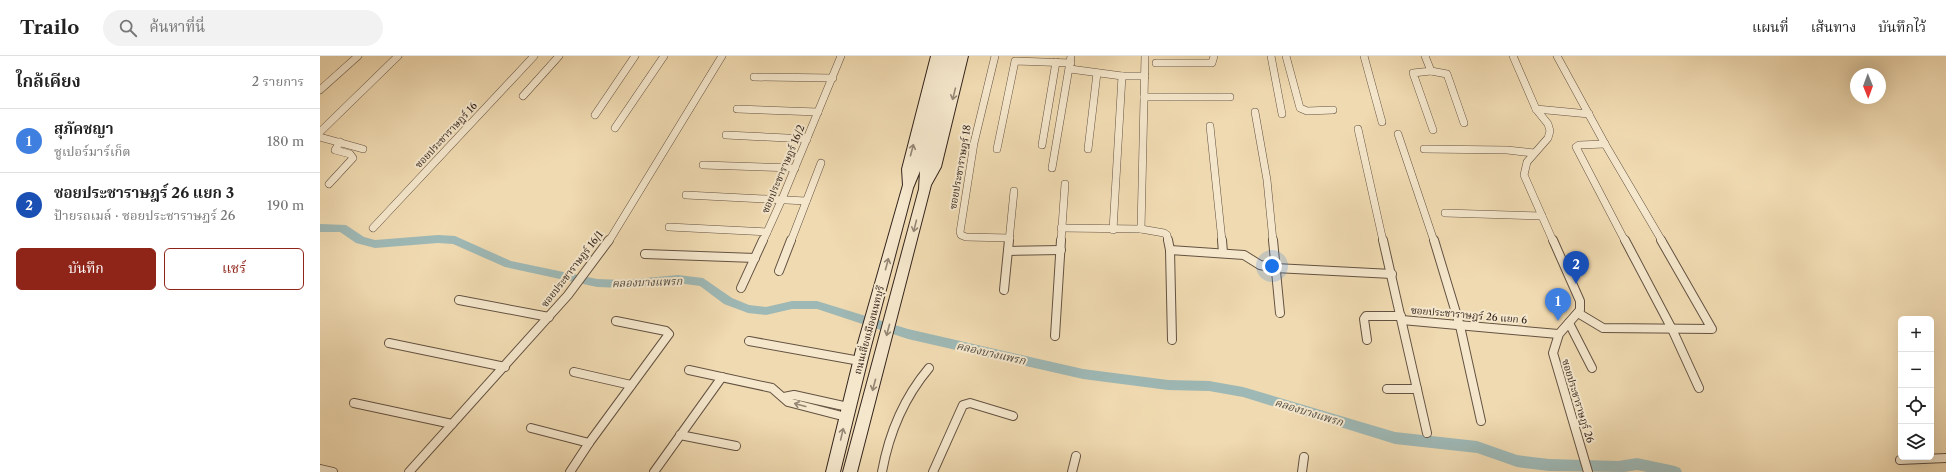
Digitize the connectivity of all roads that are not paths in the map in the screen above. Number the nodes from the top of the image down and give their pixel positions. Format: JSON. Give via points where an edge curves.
{"nodes":[{"id":1,"x":358,"y":56,"type":"edge"},
{"id":2,"x":398,"y":56,"type":"edge"},
{"id":3,"x":534,"y":56,"type":"edge"},
{"id":4,"x":559,"y":56,"type":"edge"},
{"id":5,"x":636,"y":56,"type":"edge"},
{"id":6,"x":664,"y":56,"type":"edge"},
{"id":7,"x":722,"y":56,"type":"edge"},
{"id":8,"x":841,"y":56,"type":"edge"},
{"id":9,"x":936,"y":56,"type":"edge"},
{"id":10,"x":946,"y":56,"type":"edge"},
{"id":11,"x":955,"y":56,"type":"edge"},
{"id":12,"x":963,"y":56,"type":"edge"},
{"id":13,"x":995,"y":56,"type":"edge"},
{"id":14,"x":1145,"y":56,"type":"edge"},
{"id":15,"x":1214,"y":56,"type":"edge"},
{"id":16,"x":1271,"y":56,"type":"edge"},
{"id":17,"x":1286,"y":56,"type":"edge"},
{"id":18,"x":1364,"y":56,"type":"edge"},
{"id":19,"x":1425,"y":56,"type":"edge"},
{"id":20,"x":1513,"y":56,"type":"edge"},
{"id":21,"x":1557,"y":56,"type":"edge"},
{"id":22,"x":1056,"y":62,"type":"junction"},
{"id":23,"x":1071,"y":63,"type":"edge"},
{"id":24,"x":1156,"y":63,"type":"dead end"},
{"id":25,"x":1431,"y":71,"type":"junction"},
{"id":26,"x":1097,"y":73,"type":"junction"},
{"id":27,"x":1122,"y":76,"type":"junction"},
{"id":28,"x":1145,"y":76,"type":"junction"},
{"id":29,"x":754,"y":77,"type":"dead end"},
{"id":30,"x":833,"y":78,"type":"junction"},
{"id":31,"x":320,"y":90,"type":"edge"},
{"id":32,"x":523,"y":96,"type":"dead end"},
{"id":33,"x":1144,"y":97,"type":"junction"},
{"id":34,"x":1230,"y":97,"type":"dead end"},
{"id":35,"x":736,"y":109,"type":"dead end"},
{"id":36,"x":1536,"y":109,"type":"junction"},
{"id":37,"x":1333,"y":110,"type":"dead end"},
{"id":38,"x":818,"y":112,"type":"junction"},
{"id":39,"x":1255,"y":112,"type":"dead end"},
{"id":40,"x":1282,"y":114,"type":"dead end"},
{"id":41,"x":1589,"y":114,"type":"junction"},
{"id":42,"x":595,"y":115,"type":"dead end"},
{"id":43,"x":1382,"y":122,"type":"dead end"},
{"id":44,"x":1464,"y":122,"type":"dead end"},
{"id":45,"x":1210,"y":126,"type":"dead end"},
{"id":46,"x":616,"y":128,"type":"dead end"},
{"id":47,"x":1358,"y":129,"type":"dead end"},
{"id":48,"x":931,"y":130,"type":"junction"},
{"id":49,"x":1434,"y":130,"type":"dead end"},
{"id":50,"x":320,"y":132,"type":"edge"},
{"id":51,"x":1398,"y":134,"type":"dead end"},
{"id":52,"x":726,"y":135,"type":"dead end"},
{"id":53,"x":320,"y":137,"type":"edge"},
{"id":54,"x":807,"y":139,"type":"junction"},
{"id":55,"x":340,"y":142,"type":"junction"},
{"id":56,"x":1605,"y":144,"type":"junction"},
{"id":57,"x":1042,"y":145,"type":"dead end"},
{"id":58,"x":363,"y":149,"type":"dead end"},
{"id":59,"x":997,"y":149,"type":"dead end"},
{"id":60,"x":1088,"y":149,"type":"dead end"},
{"id":61,"x":1424,"y":149,"type":"dead end"},
{"id":62,"x":1534,"y":153,"type":"junction"},
{"id":63,"x":821,"y":164,"type":"dead end"},
{"id":64,"x":703,"y":165,"type":"dead end"},
{"id":65,"x":795,"y":168,"type":"junction"},
{"id":66,"x":1052,"y":168,"type":"dead end"},
{"id":67,"x":329,"y":184,"type":"dead end"},
{"id":68,"x":1064,"y":184,"type":"dead end"},
{"id":69,"x":907,"y":188,"type":"junction"},
{"id":70,"x":925,"y":189,"type":"junction"},
{"id":71,"x":1014,"y":191,"type":"dead end"},
{"id":72,"x":686,"y":194,"type":"dead end"},
{"id":73,"x":782,"y":199,"type":"junction"},
{"id":74,"x":806,"y":201,"type":"junction"},
{"id":75,"x":1445,"y":213,"type":"dead end"},
{"id":76,"x":1542,"y":216,"type":"junction"},
{"id":77,"x":669,"y":227,"type":"dead end"},
{"id":78,"x":373,"y":228,"type":"dead end"},
{"id":79,"x":1061,"y":228,"type":"junction"},
{"id":80,"x":1141,"y":229,"type":"junction"},
{"id":81,"x":1113,"y":230,"type":"junction"},
{"id":82,"x":767,"y":232,"type":"junction"},
{"id":83,"x":1010,"y":238,"type":"junction"},
{"id":84,"x":1060,"y":250,"type":"junction"},
{"id":85,"x":1170,"y":250,"type":"junction"},
{"id":86,"x":1008,"y":251,"type":"junction"},
{"id":87,"x":1223,"y":253,"type":"junction"},
{"id":88,"x":645,"y":254,"type":"dead end"},
{"id":89,"x":755,"y":258,"type":"junction"},
{"id":90,"x":1275,"y":268,"type":"junction"},
{"id":91,"x":779,"y":271,"type":"dead end"},
{"id":92,"x":1392,"y":274,"type":"junction"},
{"id":93,"x":741,"y":288,"type":"dead end"},
{"id":94,"x":1004,"y":290,"type":"dead end"},
{"id":95,"x":460,"y":300,"type":"dead end"},
{"id":96,"x":1280,"y":313,"type":"dead end"},
{"id":97,"x":1578,"y":313,"type":"junction"},
{"id":98,"x":549,"y":316,"type":"junction"},
{"id":99,"x":1401,"y":318,"type":"junction"},
{"id":100,"x":616,"y":321,"type":"dead end"},
{"id":101,"x":1569,"y":323,"type":"junction"},
{"id":102,"x":1460,"y":326,"type":"junction"},
{"id":103,"x":1672,"y":330,"type":"junction"},
{"id":104,"x":1558,"y":334,"type":"junction"},
{"id":105,"x":1055,"y":336,"type":"dead end"},
{"id":106,"x":1172,"y":340,"type":"dead end"},
{"id":107,"x":1367,"y":340,"type":"dead end"},
{"id":108,"x":749,"y":341,"type":"dead end"},
{"id":109,"x":389,"y":343,"type":"dead end"},
{"id":110,"x":862,"y":356,"type":"junction"},
{"id":111,"x":505,"y":366,"type":"junction"},
{"id":112,"x":928,"y":368,"type":"dead end"},
{"id":113,"x":1592,"y":368,"type":"dead end"},
{"id":114,"x":689,"y":370,"type":"dead end"},
{"id":115,"x":574,"y":372,"type":"dead end"},
{"id":116,"x":722,"y":377,"type":"junction"},
{"id":117,"x":631,"y":385,"type":"junction"},
{"id":118,"x":1698,"y":388,"type":"dead end"},
{"id":119,"x":1386,"y":389,"type":"dead end"},
{"id":120,"x":1417,"y":389,"type":"junction"},
{"id":121,"x":354,"y":403,"type":"dead end"},
{"id":122,"x":847,"y":412,"type":"junction"},
{"id":123,"x":1013,"y":416,"type":"dead end"},
{"id":124,"x":1481,"y":421,"type":"dead end"},
{"id":125,"x":452,"y":424,"type":"junction"},
{"id":126,"x":532,"y":428,"type":"dead end"},
{"id":127,"x":1426,"y":433,"type":"dead end"},
{"id":128,"x":680,"y":435,"type":"junction"},
{"id":129,"x":589,"y":443,"type":"junction"},
{"id":130,"x":736,"y":446,"type":"dead end"},
{"id":131,"x":1076,"y":456,"type":"dead end"},
{"id":132,"x":1304,"y":457,"type":"dead end"},
{"id":133,"x":1946,"y":458,"type":"edge"},
{"id":134,"x":1934,"y":459,"type":"edge"},
{"id":135,"x":320,"y":469,"type":"edge"},
{"id":136,"x":333,"y":472,"type":"edge"},
{"id":137,"x":409,"y":472,"type":"edge"},
{"id":138,"x":570,"y":472,"type":"edge"},
{"id":139,"x":654,"y":472,"type":"edge"},
{"id":140,"x":833,"y":472,"type":"edge"},
{"id":141,"x":850,"y":472,"type":"edge"},
{"id":142,"x":882,"y":472,"type":"edge"},
{"id":143,"x":933,"y":472,"type":"edge"},
{"id":144,"x":1072,"y":472,"type":"edge"},
{"id":145,"x":1302,"y":472,"type":"edge"},
{"id":146,"x":1588,"y":472,"type":"edge"}],
"edges":[{"from":1,"to":31,"type":"street"},
{"from":2,"to":50,"type":"street"},
{"from":3,"to":78,"type":"street","name":"ซอยประชาราษฎร์ 16"},
{"from":4,"to":32,"type":"street"},
{"from":5,"to":42,"type":"street"},
{"from":6,"to":46,"type":"street"},
{"from":7,"to":98,"type":"street","name":"ซอยประชาราษฎร์ 16/1","via":[[626,216],[568,295]]},
{"from":8,"to":30,"type":"street","name":"ซอยประชาราษฎร์ 16/2"},
{"from":69,"to":9,"type":"main road","name":"ถนนเลี่ยงเมืองนนทบุรี","one_way":true,"via":[[907,169]]},
{"from":10,"to":48,"type":"main road","name":"ถนนเลี่ยงเมืองนนทบุรี"},
{"from":11,"to":48,"type":"main road","name":"ถนนเลี่ยงเมืองนนทบุรี"},
{"from":12,"to":70,"type":"main road","name":"ถนนเลี่ยงเมืองนนทบุรี","one_way":true,"via":[[936,167]]},
{"from":13,"to":83,"type":"street","name":"ซอยประชาราษฎร์ 18","via":[[969,166],[960,232],[966,237]]},
{"from":14,"to":28,"type":"street"},
{"from":15,"to":24,"type":"street","via":[[1212,63]]},
{"from":16,"to":40,"type":"street"},
{"from":17,"to":37,"type":"street","via":[[1300,108],[1307,111]]},
{"from":18,"to":43,"type":"street"},
{"from":19,"to":25,"type":"street"},
{"from":20,"to":36,"type":"street"},
{"from":21,"to":41,"type":"street"},
{"from":22,"to":23,"type":"street"},
{"from":22,"to":57,"type":"street"},
{"from":22,"to":59,"type":"street","via":[[1015,61]]},
{"from":23,"to":26,"type":"street"},
{"from":23,"to":66,"type":"street"},
{"from":25,"to":44,"type":"street","via":[[1447,74]]},
{"from":25,"to":49,"type":"street","via":[[1413,73]]},
{"from":26,"to":27,"type":"street"},
{"from":26,"to":60,"type":"street"},
{"from":27,"to":28,"type":"street"},
{"from":27,"to":81,"type":"street"},
{"from":28,"to":33,"type":"street"},
{"from":29,"to":30,"type":"street"},
{"from":30,"to":38,"type":"street","name":"ซอยประชาราษฎร์ 16/2"},
{"from":33,"to":34,"type":"street"},
{"from":33,"to":80,"type":"street"},
{"from":35,"to":38,"type":"street"},
{"from":36,"to":41,"type":"street"},
{"from":36,"to":62,"type":"street","via":[[1548,124],[1550,131],[1548,138]]},
{"from":38,"to":54,"type":"street","name":"ซอยประชาราษฎร์ 16/2"},
{"from":39,"to":90,"type":"street","via":[[1266,180]]},
{"from":41,"to":56,"type":"street"},
{"from":45,"to":87,"type":"street"},
{"from":47,"to":92,"type":"street"},
{"from":48,"to":69,"type":"main road","name":"ถนนเลี่ยงเมืองนนทบุรี"},
{"from":48,"to":70,"type":"main road","name":"ถนนเลี่ยงเมืองนนทบุรี"},
{"from":51,"to":102,"type":"street","via":[[1444,269]]},
{"from":52,"to":54,"type":"street"},
{"from":53,"to":55,"type":"street"},
{"from":54,"to":65,"type":"street","name":"ซอยประชาราษฎร์ 16/2"},
{"from":55,"to":58,"type":"street"},
{"from":55,"to":67,"type":"street","via":[[335,150],[350,154],[353,158]]},
{"from":56,"to":103,"type":"street","via":[[1576,147]]},
{"from":56,"to":103,"type":"street","via":[[1635,192],[1712,330]]},
{"from":61,"to":62,"type":"street","via":[[1507,150]]},
{"from":62,"to":76,"type":"street","via":[[1527,162],[1524,175]]},
{"from":63,"to":74,"type":"street"},
{"from":64,"to":65,"type":"street"},
{"from":65,"to":73,"type":"street","name":"ซอยประชาราษฎร์ 16/2"},
{"from":68,"to":79,"type":"street"},
{"from":110,"to":69,"type":"main road","name":"ถนนเลี่ยงเมืองนนทบุรี","one_way":true},
{"from":70,"to":141,"type":"main road","name":"ถนนเลี่ยงเมืองนนทบุรี","one_way":true},
{"from":71,"to":83,"type":"street"},
{"from":72,"to":73,"type":"street"},
{"from":73,"to":74,"type":"street"},
{"from":73,"to":82,"type":"street","name":"ซอยประชาราษฎร์ 16/2"},
{"from":74,"to":91,"type":"street"},
{"from":75,"to":76,"type":"street"},
{"from":76,"to":97,"type":"street","via":[[1580,302]]},
{"from":77,"to":82,"type":"street"},
{"from":79,"to":81,"type":"street"},
{"from":79,"to":84,"type":"street"},
{"from":80,"to":81,"type":"street"},
{"from":80,"to":85,"type":"street","via":[[1167,235]]},
{"from":82,"to":89,"type":"street","name":"ซอยประชาราษฎร์ 16/2"},
{"from":83,"to":86,"type":"street"},
{"from":84,"to":86,"type":"street"},
{"from":84,"to":105,"type":"street"},
{"from":85,"to":87,"type":"street"},
{"from":85,"to":106,"type":"street"},
{"from":86,"to":94,"type":"street"},
{"from":87,"to":90,"type":"street","via":[[1244,255],[1260,265]]},
{"from":88,"to":89,"type":"street"},
{"from":89,"to":93,"type":"street","name":"ซอยประชาราษฎร์ 16/2"},
{"from":90,"to":92,"type":"street"},
{"from":90,"to":96,"type":"street"},
{"from":92,"to":99,"type":"street"},
{"from":95,"to":98,"type":"street"},
{"from":97,"to":101,"type":"street"},
{"from":97,"to":103,"type":"street","via":[[1603,328]]},
{"from":98,"to":111,"type":"street","name":"ซอยประชาราษฎร์ 16/1"},
{"from":99,"to":102,"type":"street","name":"ซอยประชาราษฎร์ 26 แยก 6"},
{"from":99,"to":107,"type":"street","name":"ซอยประชาราษฎร์ 26 แยก 6","via":[[1366,316],[1364,319]]},
{"from":99,"to":120,"type":"street"},
{"from":100,"to":117,"type":"street","via":[[669,332],[668,337]]},
{"from":101,"to":104,"type":"street"},
{"from":101,"to":113,"type":"street"},
{"from":102,"to":104,"type":"street","name":"ซอยประชาราษฎร์ 26 แยก 6"},
{"from":102,"to":124,"type":"street"},
{"from":103,"to":118,"type":"street"},
{"from":104,"to":146,"type":"street","name":"ซอยประชาราษฎร์ 26","via":[[1554,341],[1553,353]]},
{"from":108,"to":110,"type":"street"},
{"from":109,"to":111,"type":"street"},
{"from":110,"to":122,"type":"main road","name":"ถนนเลี่ยงเมืองนนทบุรี"},
{"from":111,"to":125,"type":"street","name":"ซอยประชาราษฎร์ 16/1"},
{"from":112,"to":142,"type":"street","via":[[914,384],[900,410],[887,445]]},
{"from":114,"to":116,"type":"street"},
{"from":115,"to":117,"type":"street"},
{"from":116,"to":122,"type":"street","via":[[772,388],[788,402]]},
{"from":116,"to":128,"type":"street"},
{"from":117,"to":129,"type":"street"},
{"from":119,"to":120,"type":"street"},
{"from":120,"to":127,"type":"street"},
{"from":121,"to":125,"type":"street"},
{"from":140,"to":122,"type":"main road","name":"ถนนเลี่ยงเมืองนนทบุรี","one_way":true},
{"from":123,"to":143,"type":"street","via":[[970,403],[963,406]]},
{"from":125,"to":137,"type":"street","name":"ซอยประชาราษฎร์ 16/1"},
{"from":126,"to":129,"type":"street"},
{"from":128,"to":130,"type":"street"},
{"from":128,"to":139,"type":"street"},
{"from":129,"to":138,"type":"street"},
{"from":131,"to":144,"type":"street"},
{"from":132,"to":145,"type":"street"},
{"from":133,"to":134,"type":"street"},
{"from":135,"to":136,"type":"street"}]}
